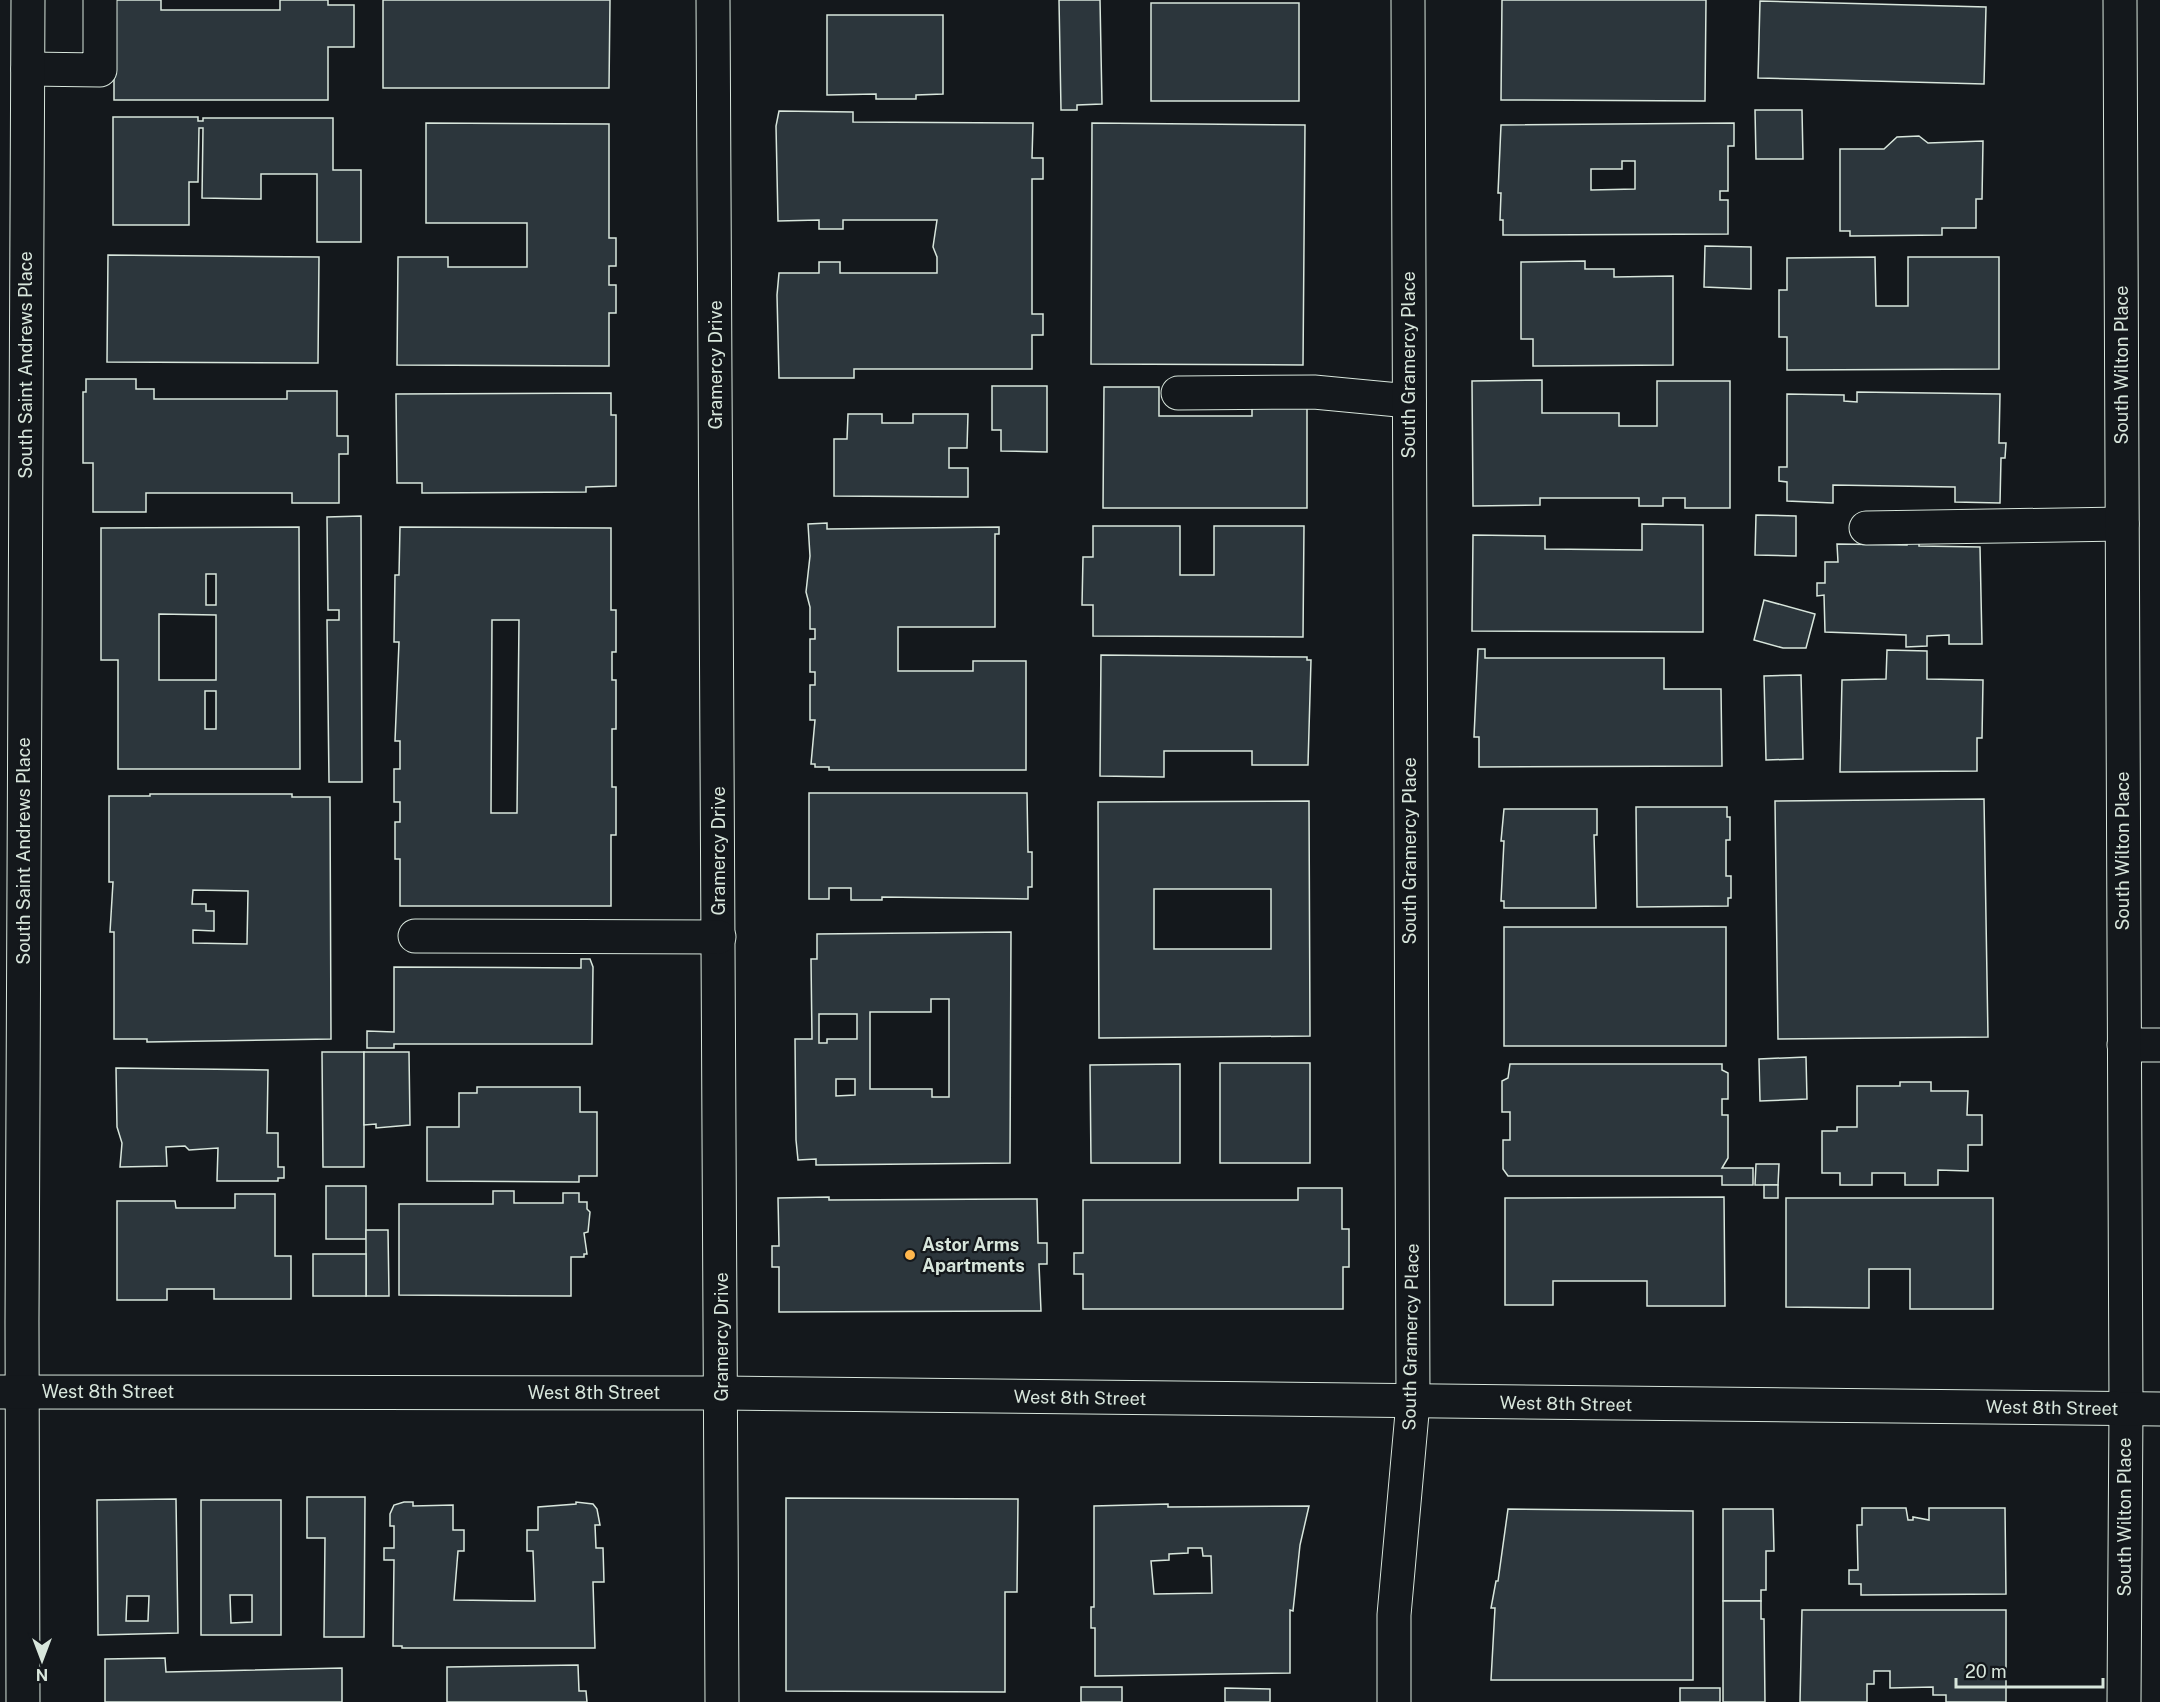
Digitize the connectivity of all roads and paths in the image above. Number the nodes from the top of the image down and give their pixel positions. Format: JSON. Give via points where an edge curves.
{"nodes":[{"id":1,"x":28,"y":0,"type":"edge"},
{"id":2,"x":100,"y":0,"type":"edge"},
{"id":3,"x":714,"y":0,"type":"edge"},
{"id":4,"x":1407,"y":0,"type":"edge"},
{"id":5,"x":2120,"y":0,"type":"edge"},
{"id":6,"x":28,"y":69,"type":"junction"},
{"id":7,"x":1178,"y":393,"type":"dead end"},
{"id":8,"x":1409,"y":401,"type":"junction"},
{"id":9,"x":2122,"y":524,"type":"junction"},
{"id":10,"x":1866,"y":528,"type":"dead end"},
{"id":11,"x":415,"y":936,"type":"dead end"},
{"id":12,"x":720,"y":937,"type":"junction"},
{"id":13,"x":2124,"y":1045,"type":"junction"},
{"id":14,"x":2160,"y":1045,"type":"edge"},
{"id":15,"x":11,"y":1392,"type":"edge"},
{"id":16,"x":722,"y":1393,"type":"junction"},
{"id":17,"x":1413,"y":1402,"type":"junction"},
{"id":18,"x":2126,"y":1409,"type":"junction"},
{"id":19,"x":2160,"y":1409,"type":"edge"},
{"id":20,"x":23,"y":1702,"type":"edge"},
{"id":21,"x":722,"y":1702,"type":"edge"},
{"id":22,"x":1394,"y":1702,"type":"edge"},
{"id":23,"x":2124,"y":1702,"type":"edge"}],
"edges":[{"from":1,"to":6,"type":"street","name":"South Saint Andrews Place"},
{"from":2,"to":6,"type":"street","via":[[100,70]]},
{"from":3,"to":12,"type":"street","name":"Gramercy Drive"},
{"from":4,"to":8,"type":"street","name":"South Gramercy Place"},
{"from":5,"to":9,"type":"street","name":"South Wilton Place"},
{"from":6,"to":15,"type":"street","name":"South Saint Andrews Place"},
{"from":7,"to":8,"type":"street","via":[[1314,392]]},
{"from":8,"to":17,"type":"street","name":"South Gramercy Place"},
{"from":9,"to":10,"type":"street"},
{"from":9,"to":13,"type":"street","name":"South Wilton Place"},
{"from":11,"to":12,"type":"street"},
{"from":12,"to":16,"type":"street","name":"Gramercy Drive"},
{"from":13,"to":14,"type":"street"},
{"from":13,"to":18,"type":"street","name":"South Wilton Place"},
{"from":15,"to":16,"type":"street","name":"West 8th Street"},
{"from":15,"to":20,"type":"street","name":"South Saint Andrews Place"},
{"from":16,"to":17,"type":"street","name":"West 8th Street"},
{"from":16,"to":21,"type":"street","name":"Gramercy Drive"},
{"from":17,"to":18,"type":"street","name":"West 8th Street"},
{"from":17,"to":22,"type":"street","name":"South Gramercy Place","via":[[1394,1615]]},
{"from":18,"to":19,"type":"street","name":"West 8th Street"},
{"from":18,"to":23,"type":"street","name":"South Wilton Place"}]}
